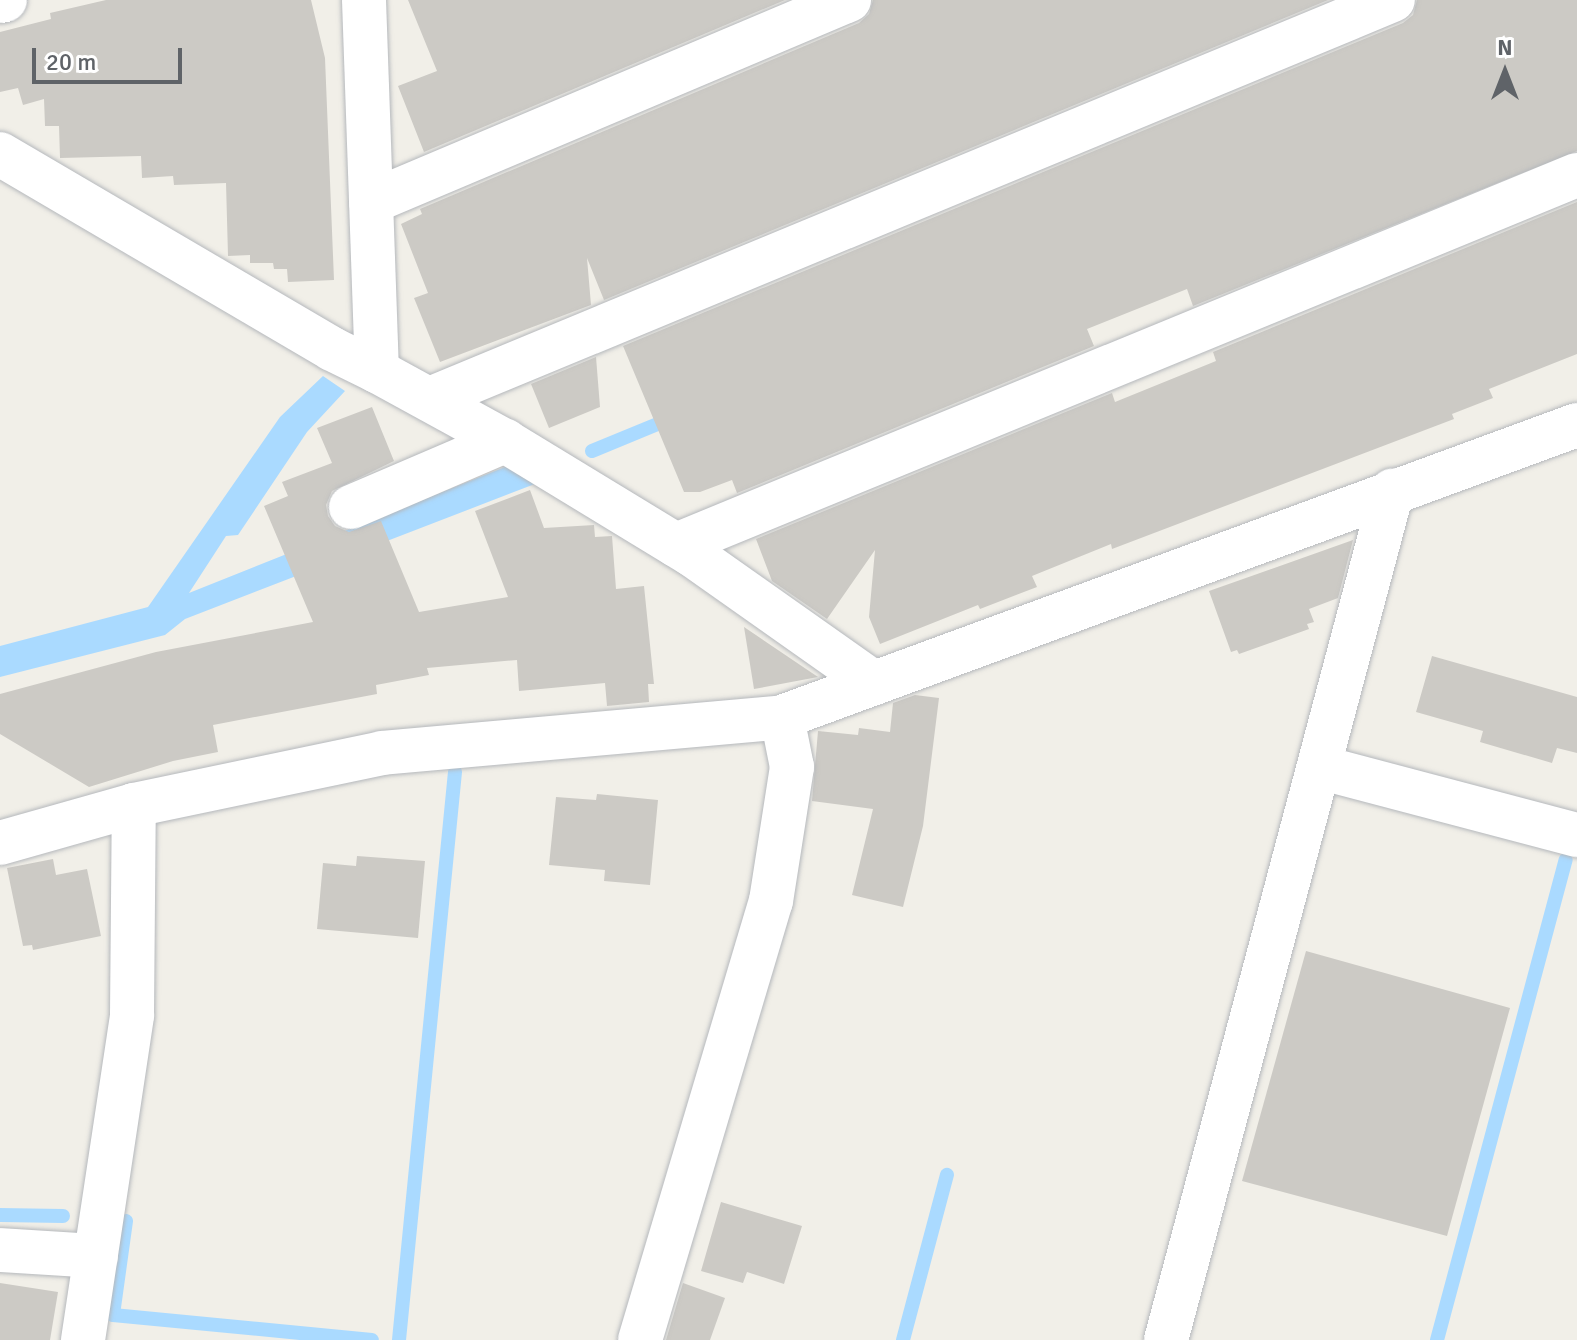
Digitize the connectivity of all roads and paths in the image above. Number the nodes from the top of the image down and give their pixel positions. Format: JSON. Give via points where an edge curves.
{"nodes":[{"id":1,"x":364,"y":0,"type":"edge"},
{"id":2,"x":849,"y":0,"type":"edge"},
{"id":3,"x":1393,"y":0,"type":"edge"},
{"id":4,"x":0,"y":154,"type":"edge"},
{"id":5,"x":1577,"y":175,"type":"edge"},
{"id":6,"x":371,"y":202,"type":"junction"},
{"id":7,"x":377,"y":371,"type":"junction"},
{"id":8,"x":432,"y":398,"type":"junction"},
{"id":9,"x":1577,"y":425,"type":"edge"},
{"id":10,"x":505,"y":441,"type":"junction"},
{"id":11,"x":1392,"y":491,"type":"junction"},
{"id":12,"x":351,"y":507,"type":"dead end"},
{"id":13,"x":676,"y":545,"type":"junction"},
{"id":14,"x":874,"y":683,"type":"junction"},
{"id":15,"x":782,"y":717,"type":"junction"},
{"id":16,"x":1319,"y":767,"type":"junction"},
{"id":17,"x":134,"y":805,"type":"junction"},
{"id":18,"x":1577,"y":835,"type":"edge"},
{"id":19,"x":0,"y":843,"type":"edge"},
{"id":20,"x":0,"y":1250,"type":"edge"},
{"id":21,"x":96,"y":1256,"type":"junction"},
{"id":22,"x":85,"y":1340,"type":"edge"},
{"id":23,"x":640,"y":1340,"type":"edge"},
{"id":24,"x":1166,"y":1340,"type":"edge"}],
"edges":[{"from":1,"to":6,"type":"street"},
{"from":2,"to":6,"type":"street"},
{"from":3,"to":8,"type":"street"},
{"from":4,"to":7,"type":"street"},
{"from":5,"to":13,"type":"street"},
{"from":6,"to":7,"type":"street"},
{"from":7,"to":8,"type":"street"},
{"from":8,"to":10,"type":"street"},
{"from":9,"to":11,"type":"street"},
{"from":10,"to":12,"type":"street"},
{"from":10,"to":13,"type":"street"},
{"from":11,"to":14,"type":"street"},
{"from":11,"to":16,"type":"street"},
{"from":13,"to":14,"type":"street"},
{"from":14,"to":15,"type":"street"},
{"from":15,"to":17,"type":"street","via":[[382,753]]},
{"from":15,"to":23,"type":"street","via":[[792,767],[771,901]]},
{"from":16,"to":18,"type":"street"},
{"from":16,"to":24,"type":"street"},
{"from":17,"to":19,"type":"street"},
{"from":17,"to":21,"type":"street","via":[[132,1015]]},
{"from":20,"to":21,"type":"street"},
{"from":21,"to":22,"type":"street"}]}
